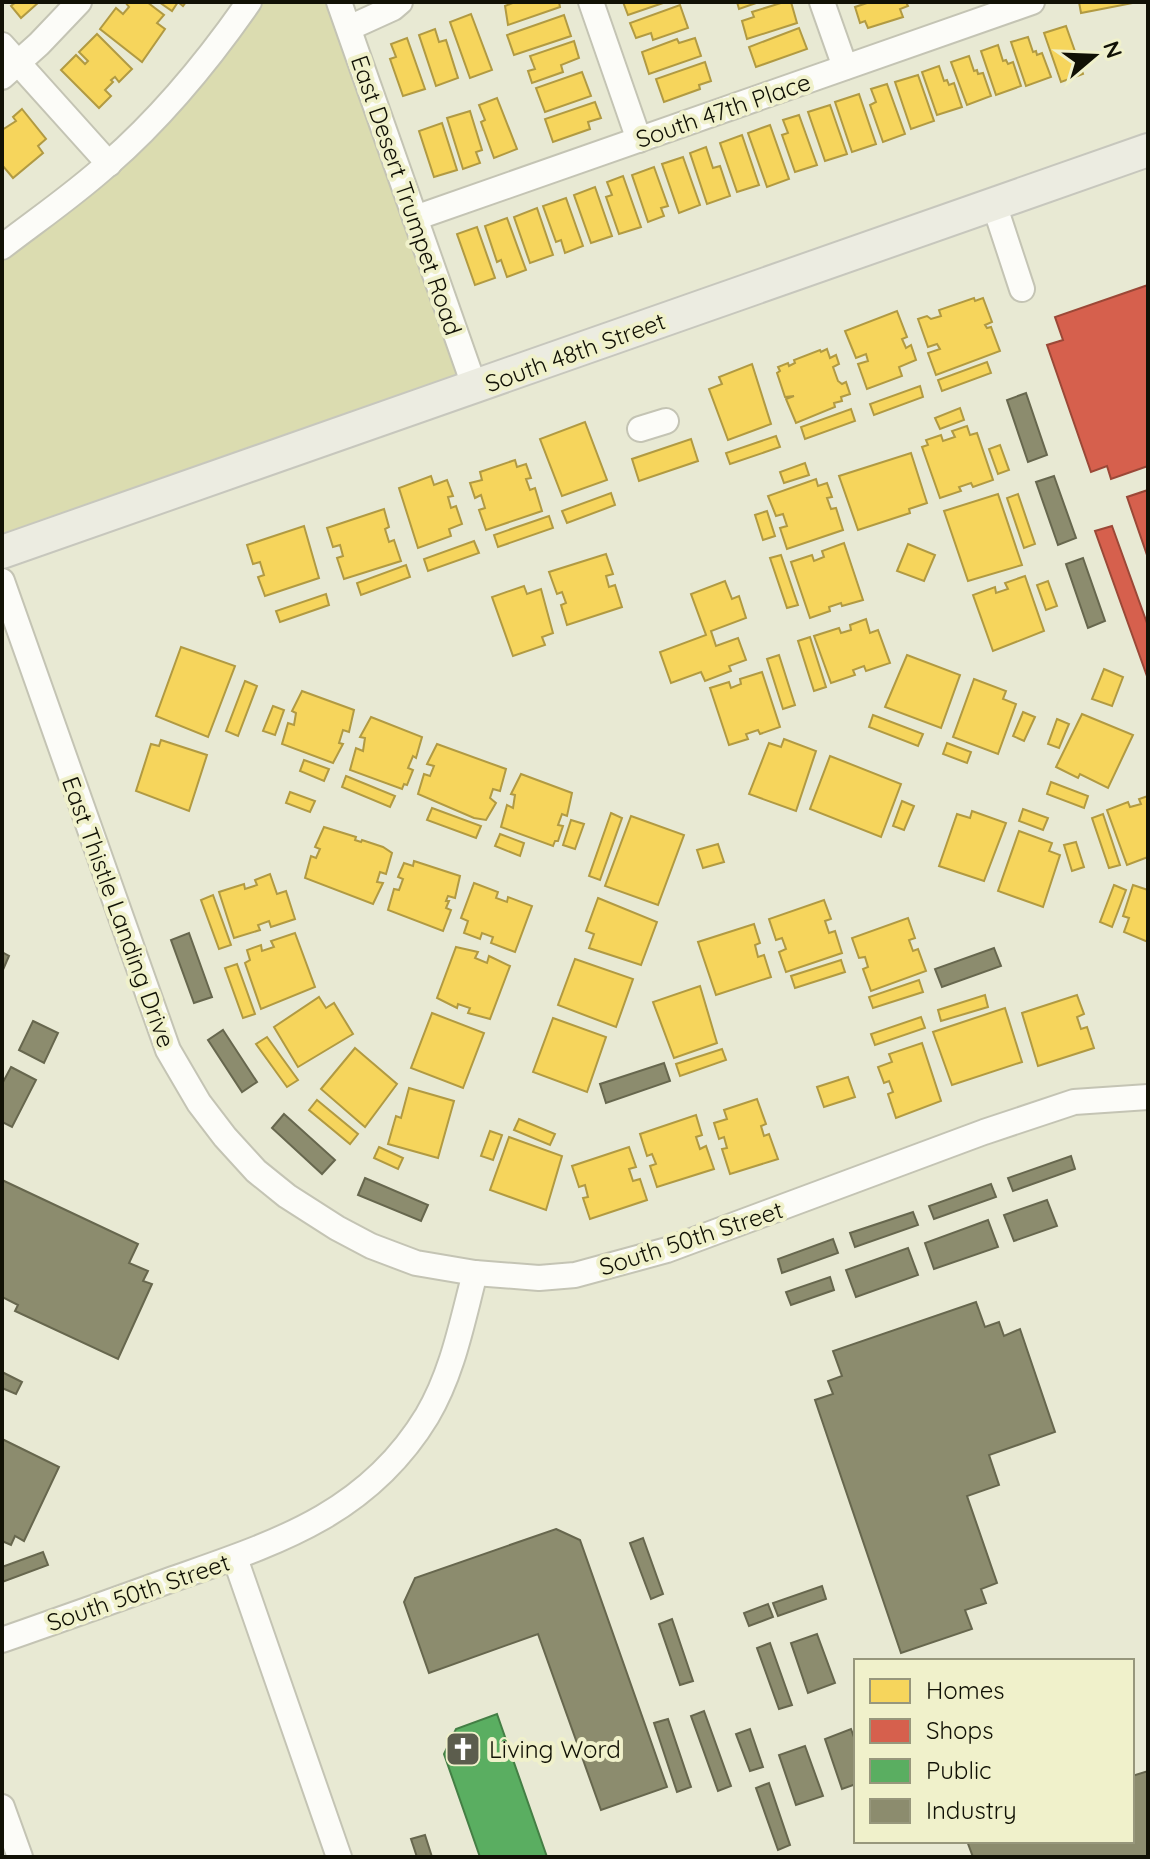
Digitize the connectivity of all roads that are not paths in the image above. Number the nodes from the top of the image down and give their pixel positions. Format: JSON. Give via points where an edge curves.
{"nodes":[{"id":1,"x":79,"y":2,"type":"edge"},
{"id":2,"x":249,"y":2,"type":"edge"},
{"id":3,"x":339,"y":2,"type":"edge"},
{"id":4,"x":400,"y":2,"type":"edge"},
{"id":5,"x":591,"y":2,"type":"edge"},
{"id":6,"x":822,"y":2,"type":"edge"},
{"id":7,"x":1032,"y":2,"type":"edge"},
{"id":8,"x":349,"y":28,"type":"junction"},
{"id":9,"x":7,"y":62,"type":"edge"},
{"id":10,"x":845,"y":67,"type":"junction"},
{"id":11,"x":639,"y":140,"type":"junction"},
{"id":12,"x":1148,"y":150,"type":"edge"},
{"id":13,"x":109,"y":164,"type":"junction"},
{"id":14,"x":994,"y":204,"type":"junction"},
{"id":15,"x":415,"y":218,"type":"junction"},
{"id":16,"x":2,"y":247,"type":"edge"},
{"id":17,"x":1022,"y":289,"type":"dead end"},
{"id":18,"x":475,"y":388,"type":"junction"},
{"id":19,"x":666,"y":421,"type":"dead end"},
{"id":20,"x":640,"y":429,"type":"dead end"},
{"id":21,"x":2,"y":552,"type":"edge"},
{"id":22,"x":2,"y":581,"type":"edge"},
{"id":23,"x":1148,"y":1097,"type":"edge"},
{"id":24,"x":475,"y":1273,"type":"junction"},
{"id":25,"x":235,"y":1558,"type":"junction"},
{"id":26,"x":2,"y":1640,"type":"edge"},
{"id":27,"x":2,"y":1807,"type":"edge"},
{"id":28,"x":20,"y":1857,"type":"edge"},
{"id":29,"x":339,"y":1857,"type":"edge"}],
"edges":[{"from":1,"to":9,"type":"street"},
{"from":2,"to":13,"type":"street","via":[[168,105]]},
{"from":3,"to":8,"type":"street","name":"East Desert Trumpet Road"},
{"from":4,"to":8,"type":"street"},
{"from":5,"to":11,"type":"street"},
{"from":6,"to":10,"type":"street"},
{"from":7,"to":10,"type":"street","name":"South 47th Place"},
{"from":8,"to":15,"type":"street","name":"East Desert Trumpet Road"},
{"from":9,"to":13,"type":"street"},
{"from":10,"to":11,"type":"street","name":"South 47th Place"},
{"from":11,"to":15,"type":"street","name":"South 47th Place"},
{"from":12,"to":14,"type":"main road","name":"South 48th Street"},
{"from":13,"to":16,"type":"street"},
{"from":14,"to":17,"type":"street"},
{"from":14,"to":18,"type":"main road","name":"South 48th Street"},
{"from":15,"to":18,"type":"street","name":"East Desert Trumpet Road"},
{"from":18,"to":21,"type":"main road","name":"South 48th Street"},
{"from":19,"to":20,"type":"street"},
{"from":22,"to":24,"type":"street","name":"East Thistle Landing Drive","via":[[162,1036],[199,1103],[256,1171],[337,1228],[416,1263]]},
{"from":23,"to":24,"type":"street","name":"South 50th Street","via":[[1074,1102],[667,1250],[575,1275]]},
{"from":24,"to":25,"type":"street","name":"South 50th Street","via":[[443,1384],[398,1455],[321,1520]]},
{"from":25,"to":26,"type":"street","name":"South 50th Street"},
{"from":25,"to":29,"type":"street"},
{"from":27,"to":28,"type":"street"}]}
